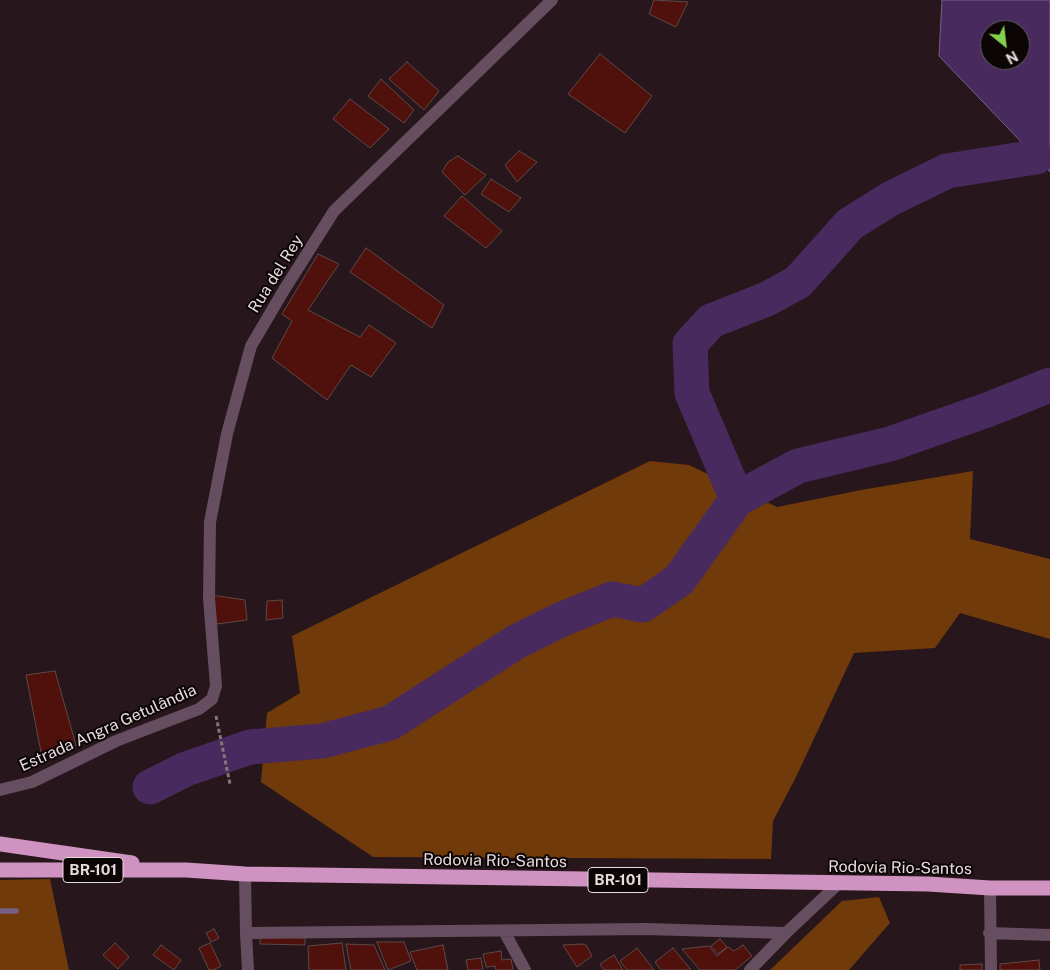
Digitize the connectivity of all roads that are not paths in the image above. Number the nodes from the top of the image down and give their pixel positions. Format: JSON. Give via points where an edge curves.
{"nodes":[{"id":1,"x":552,"y":0,"type":"edge"},
{"id":2,"x":214,"y":654,"type":"joint"},
{"id":3,"x":0,"y":790,"type":"edge"},
{"id":4,"x":0,"y":844,"type":"edge"},
{"id":5,"x":0,"y":870,"type":"edge"},
{"id":6,"x":186,"y":870,"type":"junction"},
{"id":7,"x":245,"y":874,"type":"junction"},
{"id":8,"x":838,"y":884,"type":"junction"},
{"id":9,"x":990,"y":888,"type":"junction"},
{"id":10,"x":1050,"y":888,"type":"edge"},
{"id":11,"x":504,"y":931,"type":"junction"},
{"id":12,"x":246,"y":933,"type":"junction"},
{"id":13,"x":786,"y":933,"type":"junction"},
{"id":14,"x":989,"y":934,"type":"junction"},
{"id":15,"x":1050,"y":935,"type":"edge"},
{"id":16,"x":248,"y":970,"type":"edge"},
{"id":17,"x":525,"y":970,"type":"edge"},
{"id":18,"x":750,"y":970,"type":"edge"},
{"id":19,"x":991,"y":970,"type":"edge"}],
"edges":[{"from":1,"to":2,"type":"street","name":"Rua del Rey","via":[[334,212],[251,346],[227,434],[210,522]]},
{"from":2,"to":3,"type":"street","name":"Estrada Angra Getulândia","via":[[216,686],[212,699],[199,709],[116,741],[32,782]]},
{"from":4,"to":6,"type":"highway"},
{"from":5,"to":6,"type":"highway","name":"Rodovia Rio-Santos","number":"BR-101"},
{"from":6,"to":7,"type":"highway","name":"Rodovia Rio-Santos","number":"BR-101"},
{"from":7,"to":8,"type":"highway","name":"Rodovia Rio-Santos","number":"BR-101"},
{"from":7,"to":12,"type":"street"},
{"from":8,"to":9,"type":"highway","name":"Rodovia Rio-Santos","number":"BR-101"},
{"from":8,"to":13,"type":"street"},
{"from":9,"to":10,"type":"highway","name":"Rodovia Rio-Santos","number":"BR-101"},
{"from":9,"to":14,"type":"street"},
{"from":11,"to":12,"type":"street"},
{"from":11,"to":13,"type":"street","via":[[646,929]]},
{"from":11,"to":17,"type":"street"},
{"from":12,"to":16,"type":"street"},
{"from":13,"to":18,"type":"street"},
{"from":14,"to":15,"type":"street"},
{"from":14,"to":19,"type":"street"}]}
